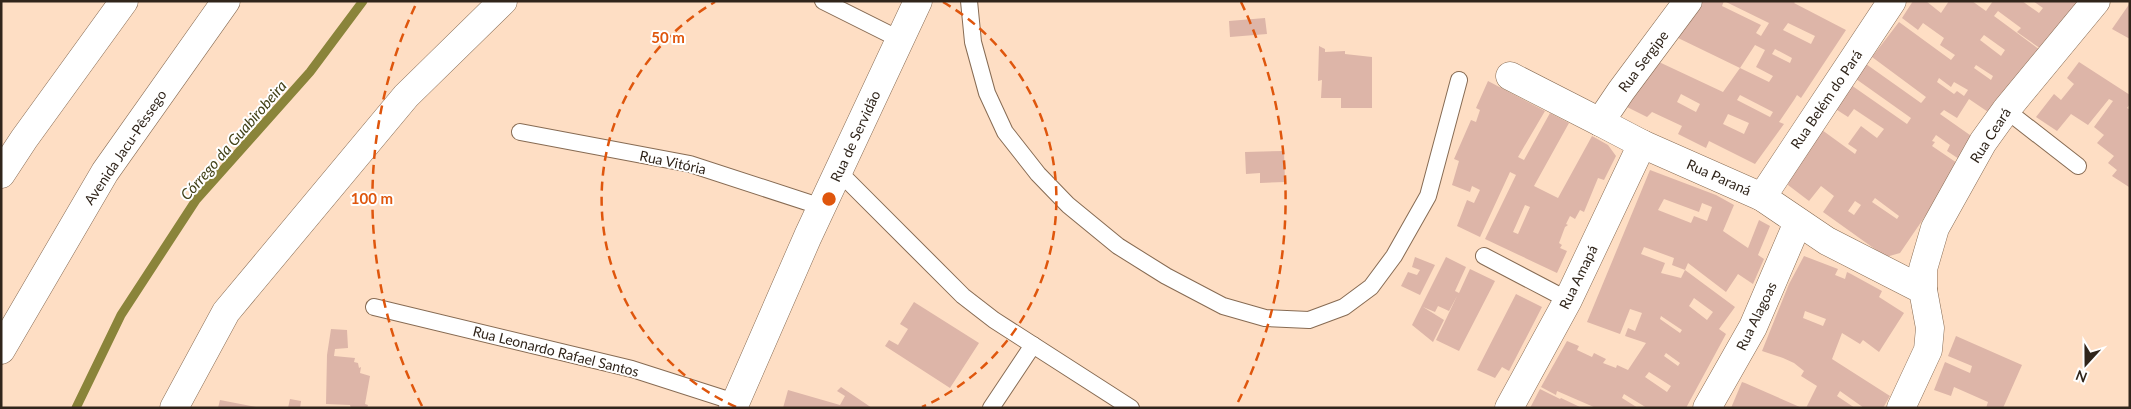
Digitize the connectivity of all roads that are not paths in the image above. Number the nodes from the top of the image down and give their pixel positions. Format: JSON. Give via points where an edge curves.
{"nodes":[{"id":1,"x":124,"y":1,"type":"edge"},
{"id":2,"x":226,"y":1,"type":"edge"},
{"id":3,"x":503,"y":1,"type":"edge"},
{"id":4,"x":823,"y":1,"type":"edge"},
{"id":5,"x":918,"y":1,"type":"edge"},
{"id":6,"x":968,"y":1,"type":"edge"},
{"id":7,"x":1688,"y":1,"type":"edge"},
{"id":8,"x":1892,"y":1,"type":"edge"},
{"id":9,"x":2096,"y":1,"type":"edge"},
{"id":10,"x":901,"y":40,"type":"junction"},
{"id":11,"x":1510,"y":76,"type":"dead end"},
{"id":12,"x":1459,"y":80,"type":"dead end"},
{"id":13,"x":2006,"y":110,"type":"junction"},
{"id":14,"x":1600,"y":122,"type":"junction"},
{"id":15,"x":520,"y":132,"type":"dead end"},
{"id":16,"x":1642,"y":144,"type":"junction"},
{"id":17,"x":2078,"y":166,"type":"dead end"},
{"id":18,"x":838,"y":171,"type":"junction"},
{"id":19,"x":1,"y":174,"type":"edge"},
{"id":20,"x":1762,"y":197,"type":"junction"},
{"id":21,"x":822,"y":207,"type":"junction"},
{"id":22,"x":1798,"y":222,"type":"junction"},
{"id":23,"x":1484,"y":256,"type":"dead end"},
{"id":24,"x":1922,"y":290,"type":"junction"},
{"id":25,"x":1568,"y":300,"type":"junction"},
{"id":26,"x":374,"y":307,"type":"dead end"},
{"id":27,"x":1033,"y":345,"type":"junction"},
{"id":28,"x":1,"y":350,"type":"edge"},
{"id":29,"x":734,"y":405,"type":"edge"},
{"id":30,"x":174,"y":408,"type":"edge"},
{"id":31,"x":991,"y":408,"type":"edge"},
{"id":32,"x":1131,"y":408,"type":"edge"},
{"id":33,"x":1509,"y":408,"type":"edge"},
{"id":34,"x":1707,"y":408,"type":"edge"},
{"id":35,"x":1901,"y":408,"type":"edge"}],
"edges":[{"from":1,"to":19,"type":"main road"},
{"from":2,"to":28,"type":"main road","name":"Avenida Jacu-Pêssego","via":[[104,172]]},
{"from":3,"to":30,"type":"main road","via":[[406,96],[226,312]]},
{"from":4,"to":10,"type":"lane"},
{"from":5,"to":10,"type":"main road","name":"Rua de Servidão"},
{"from":6,"to":12,"type":"lane","via":[[973,42],[987,93],[1005,132],[1038,174],[1068,205],[1118,246],[1223,306],[1265,318],[1309,320],[1344,307],[1371,287],[1394,256],[1428,196]]},
{"from":7,"to":14,"type":"main road","name":"Rua Sergipe"},
{"from":8,"to":20,"type":"main road","name":"Rua Belém do Pará"},
{"from":9,"to":13,"type":"main road","name":"Rua Ceará"},
{"from":10,"to":18,"type":"main road","name":"Rua de Servidão"},
{"from":11,"to":14,"type":"main road","name":"Rua Paraná"},
{"from":13,"to":17,"type":"lane"},
{"from":13,"to":24,"type":"main road","name":"Rua Ceará","via":[[1983,142],[1935,228],[1923,269]]},
{"from":14,"to":16,"type":"main road","name":"Rua Paraná"},
{"from":15,"to":21,"type":"lane","name":"Rua Vitória","via":[[690,164]]},
{"from":16,"to":20,"type":"main road","name":"Rua Paraná"},
{"from":16,"to":25,"type":"main road","name":"Rua Amapá"},
{"from":18,"to":21,"type":"main road","name":"Rua de Servidão"},
{"from":18,"to":27,"type":"lane","via":[[964,296]]},
{"from":20,"to":22,"type":"main road","name":"Rua Paraná"},
{"from":21,"to":29,"type":"main road","name":"Rua de Servidão"},
{"from":22,"to":24,"type":"main road","name":"Rua Paraná","via":[[1865,262]]},
{"from":22,"to":34,"type":"main road","name":"Rua Alagoas","via":[[1753,327]]},
{"from":23,"to":25,"type":"lane"},
{"from":24,"to":35,"type":"main road","name":"Rua Ceará","via":[[1930,328],[1928,350]]},
{"from":25,"to":33,"type":"main road","name":"Rua Amapá"},
{"from":26,"to":29,"type":"lane","name":"Rua Leonardo Rafael Santos","via":[[632,369]]},
{"from":27,"to":31,"type":"lane"},
{"from":27,"to":32,"type":"lane"}]}
